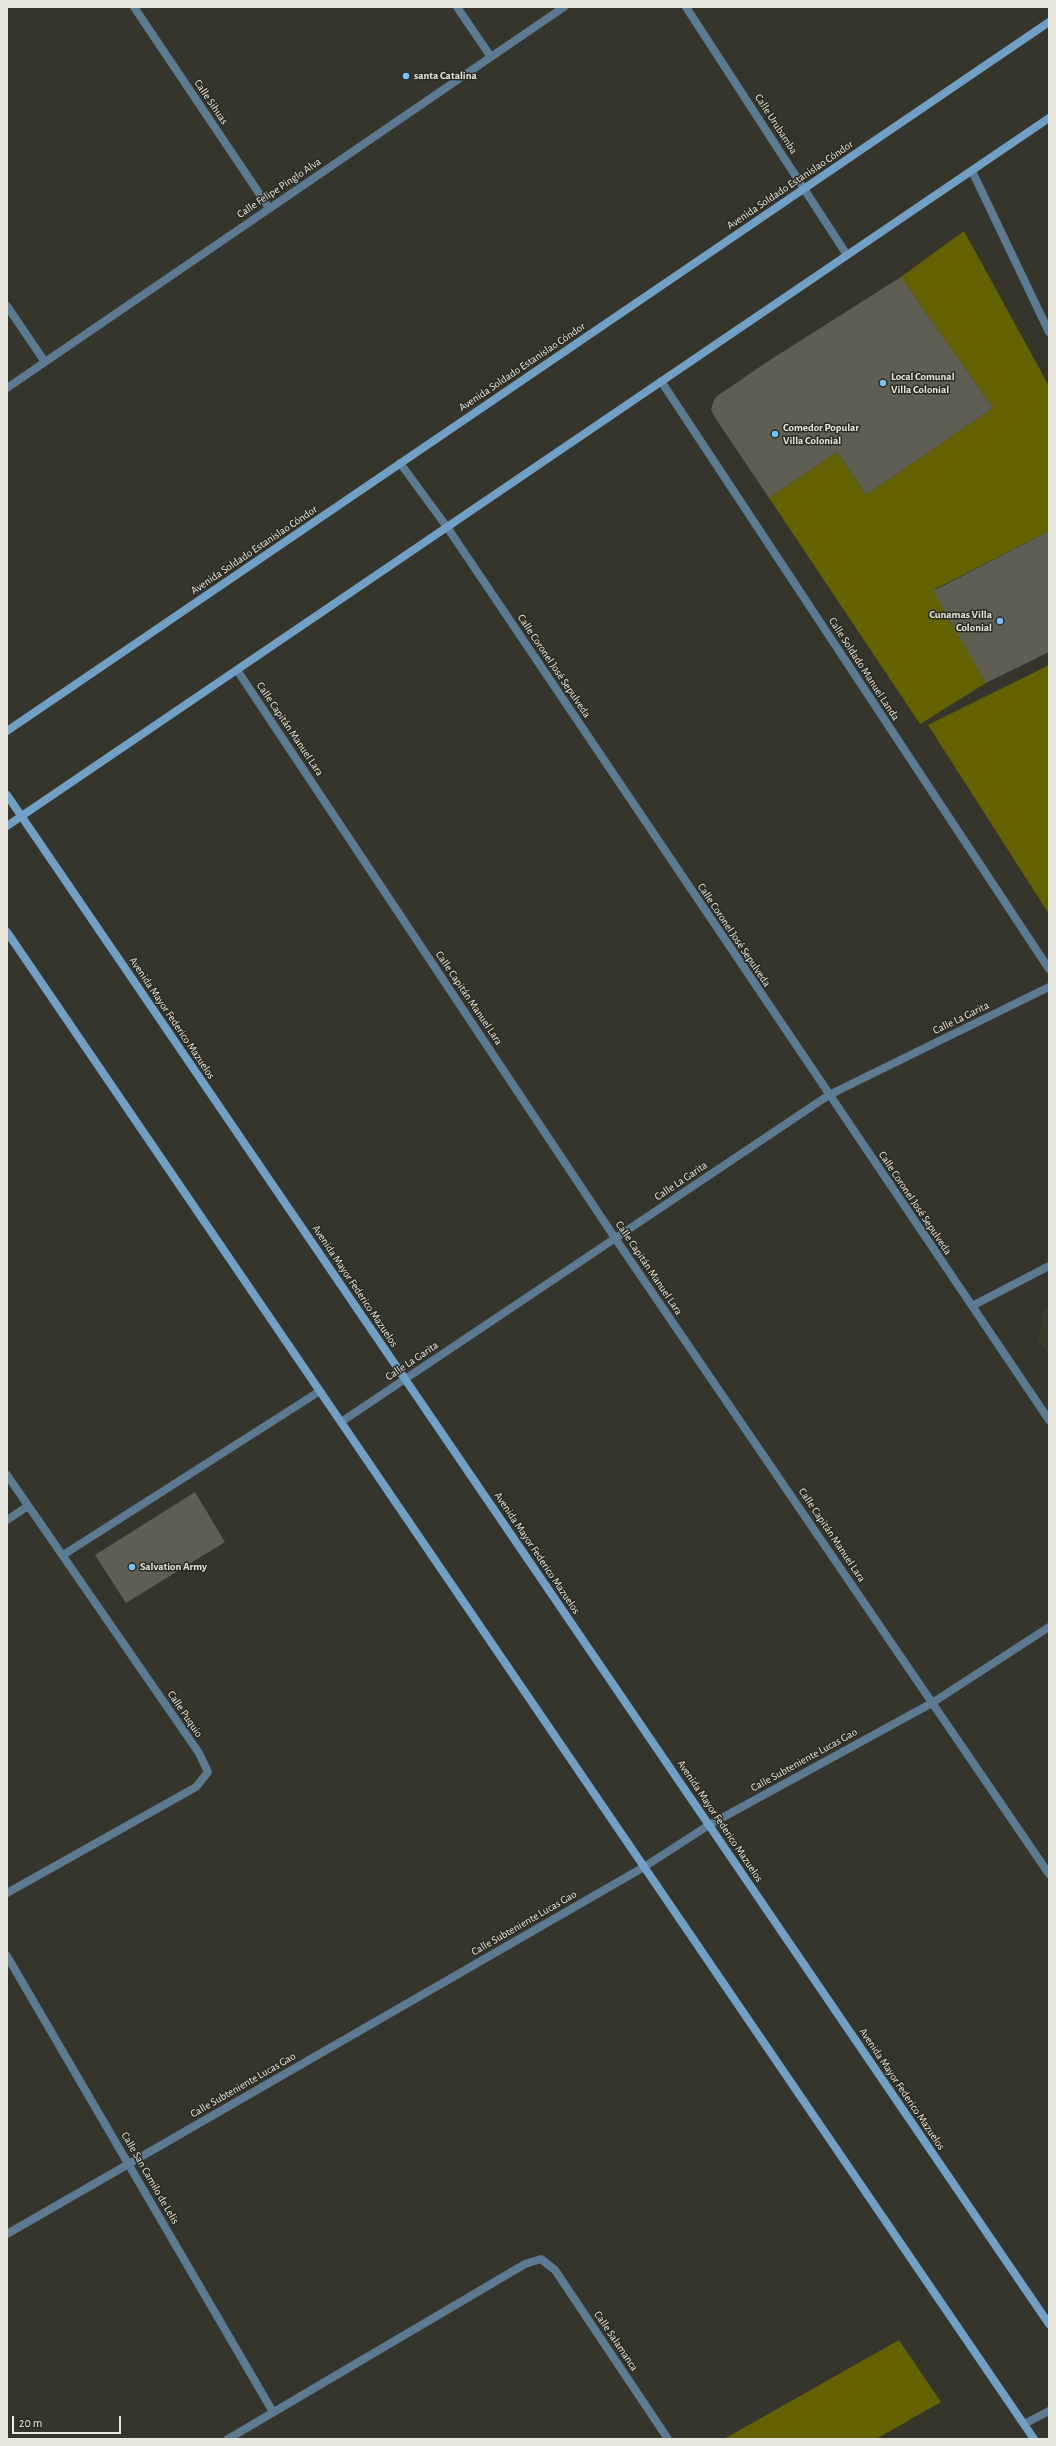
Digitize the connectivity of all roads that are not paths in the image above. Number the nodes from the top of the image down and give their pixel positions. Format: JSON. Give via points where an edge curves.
{"nodes":[{"id":1,"x":134,"y":7,"type":"edge"},
{"id":2,"x":457,"y":7,"type":"edge"},
{"id":3,"x":564,"y":7,"type":"edge"},
{"id":4,"x":686,"y":7,"type":"edge"},
{"id":5,"x":1049,"y":22,"type":"edge"},
{"id":6,"x":491,"y":57,"type":"junction"},
{"id":7,"x":1049,"y":118,"type":"edge"},
{"id":8,"x":972,"y":171,"type":"junction"},
{"id":9,"x":805,"y":188,"type":"junction"},
{"id":10,"x":269,"y":208,"type":"junction"},
{"id":11,"x":847,"y":255,"type":"junction"},
{"id":12,"x":7,"y":306,"type":"edge"},
{"id":13,"x":1049,"y":332,"type":"edge"},
{"id":14,"x":45,"y":362,"type":"junction"},
{"id":15,"x":661,"y":382,"type":"junction"},
{"id":16,"x":7,"y":388,"type":"edge"},
{"id":17,"x":400,"y":463,"type":"junction"},
{"id":18,"x":447,"y":527,"type":"junction"},
{"id":19,"x":238,"y":670,"type":"junction"},
{"id":20,"x":7,"y":731,"type":"edge"},
{"id":21,"x":7,"y":795,"type":"edge"},
{"id":22,"x":22,"y":816,"type":"junction"},
{"id":23,"x":7,"y":826,"type":"edge"},
{"id":24,"x":7,"y":932,"type":"edge"},
{"id":25,"x":1049,"y":969,"type":"edge"},
{"id":26,"x":1049,"y":987,"type":"edge"},
{"id":27,"x":828,"y":1095,"type":"junction"},
{"id":28,"x":616,"y":1238,"type":"junction"},
{"id":29,"x":1049,"y":1266,"type":"edge"},
{"id":30,"x":972,"y":1306,"type":"junction"},
{"id":31,"x":405,"y":1379,"type":"junction"},
{"id":32,"x":320,"y":1391,"type":"junction"},
{"id":33,"x":1049,"y":1420,"type":"edge"},
{"id":34,"x":341,"y":1422,"type":"junction"},
{"id":35,"x":7,"y":1475,"type":"edge"},
{"id":36,"x":28,"y":1506,"type":"junction"},
{"id":37,"x":7,"y":1520,"type":"edge"},
{"id":38,"x":63,"y":1555,"type":"junction"},
{"id":39,"x":1049,"y":1627,"type":"edge"},
{"id":40,"x":932,"y":1703,"type":"junction"},
{"id":41,"x":709,"y":1825,"type":"junction"},
{"id":42,"x":644,"y":1867,"type":"junction"},
{"id":43,"x":1049,"y":1874,"type":"edge"},
{"id":44,"x":7,"y":1893,"type":"edge"},
{"id":45,"x":7,"y":1956,"type":"edge"},
{"id":46,"x":129,"y":2164,"type":"junction"},
{"id":47,"x":7,"y":2234,"type":"edge"},
{"id":48,"x":1049,"y":2324,"type":"edge"},
{"id":49,"x":1049,"y":2411,"type":"edge"},
{"id":50,"x":273,"y":2412,"type":"junction"},
{"id":51,"x":1024,"y":2424,"type":"junction"},
{"id":52,"x":228,"y":2439,"type":"edge"},
{"id":53,"x":668,"y":2439,"type":"edge"},
{"id":54,"x":1034,"y":2439,"type":"edge"}],
"edges":[{"from":1,"to":10,"type":"street","name":"Calle Sihuas"},
{"from":2,"to":6,"type":"street"},
{"from":3,"to":6,"type":"street","name":"Calle Felipe Pinglo Alva"},
{"from":4,"to":9,"type":"street","name":"Calle Urubamba"},
{"from":5,"to":9,"type":"street","name":"Avenida Soldado Estanislao Cóndor"},
{"from":6,"to":10,"type":"street","name":"Calle Felipe Pinglo Alva"},
{"from":7,"to":8,"type":"street"},
{"from":8,"to":11,"type":"street"},
{"from":8,"to":13,"type":"street"},
{"from":9,"to":11,"type":"street","name":"Calle Urubamba"},
{"from":9,"to":17,"type":"street","name":"Avenida Soldado Estanislao Cóndor"},
{"from":10,"to":14,"type":"street","name":"Calle Felipe Pinglo Alva"},
{"from":11,"to":15,"type":"street"},
{"from":12,"to":14,"type":"street"},
{"from":14,"to":16,"type":"street","name":"Calle Felipe Pinglo Alva"},
{"from":15,"to":18,"type":"street"},
{"from":15,"to":25,"type":"street","name":"Calle Soldado Manuel Landa"},
{"from":17,"to":18,"type":"street","name":"Calle Coronel José Sepulveda"},
{"from":17,"to":20,"type":"street","name":"Avenida Soldado Estanislao Cóndor"},
{"from":18,"to":19,"type":"street"},
{"from":18,"to":27,"type":"street","name":"Calle Coronel José Sepulveda"},
{"from":19,"to":22,"type":"street"},
{"from":19,"to":28,"type":"street","name":"Calle Capitán Manuel Lara"},
{"from":21,"to":22,"type":"street","name":"Avenida Mayor Federico Mazuelos"},
{"from":22,"to":23,"type":"street"},
{"from":22,"to":31,"type":"street","name":"Avenida Mayor Federico Mazuelos"},
{"from":24,"to":32,"type":"street"},
{"from":26,"to":27,"type":"street","name":"Calle La Garita"},
{"from":27,"to":28,"type":"street","name":"Calle La Garita"},
{"from":27,"to":30,"type":"street","name":"Calle Coronel José Sepulveda"},
{"from":28,"to":31,"type":"street","name":"Calle La Garita"},
{"from":28,"to":40,"type":"street","name":"Calle Capitán Manuel Lara"},
{"from":29,"to":30,"type":"street"},
{"from":30,"to":33,"type":"street","name":"Calle Coronel José Sepulveda"},
{"from":31,"to":34,"type":"street","name":"Calle La Garita"},
{"from":31,"to":41,"type":"street","name":"Avenida Mayor Federico Mazuelos"},
{"from":32,"to":34,"type":"street"},
{"from":32,"to":38,"type":"street"},
{"from":34,"to":42,"type":"street"},
{"from":35,"to":36,"type":"street","name":"Calle Puquio"},
{"from":36,"to":37,"type":"street"},
{"from":36,"to":38,"type":"street","name":"Calle Puquio"},
{"from":38,"to":44,"type":"street","name":"Calle Puquio","via":[[199,1753],[208,1772],[196,1787]]},
{"from":39,"to":40,"type":"street","name":"Calle Subteniente Lucas Gao"},
{"from":40,"to":41,"type":"street","name":"Calle Subteniente Lucas Gao"},
{"from":40,"to":43,"type":"street","name":"Calle Capitán Manuel Lara"},
{"from":41,"to":42,"type":"street","name":"Calle Subteniente Lucas Gao"},
{"from":41,"to":48,"type":"street","name":"Avenida Mayor Federico Mazuelos"},
{"from":42,"to":46,"type":"street","name":"Calle Subteniente Lucas Gao"},
{"from":42,"to":51,"type":"street"},
{"from":45,"to":46,"type":"street","name":"Calle San Camilo de Lelis"},
{"from":46,"to":47,"type":"street","name":"Calle Subteniente Lucas Gao"},
{"from":46,"to":50,"type":"street","name":"Calle San Camilo de Lelis"},
{"from":49,"to":51,"type":"street"},
{"from":50,"to":52,"type":"street"},
{"from":50,"to":53,"type":"street","name":"Calle Salamanca","via":[[525,2264],[541,2259],[554,2270]]},
{"from":51,"to":54,"type":"street"}]}
